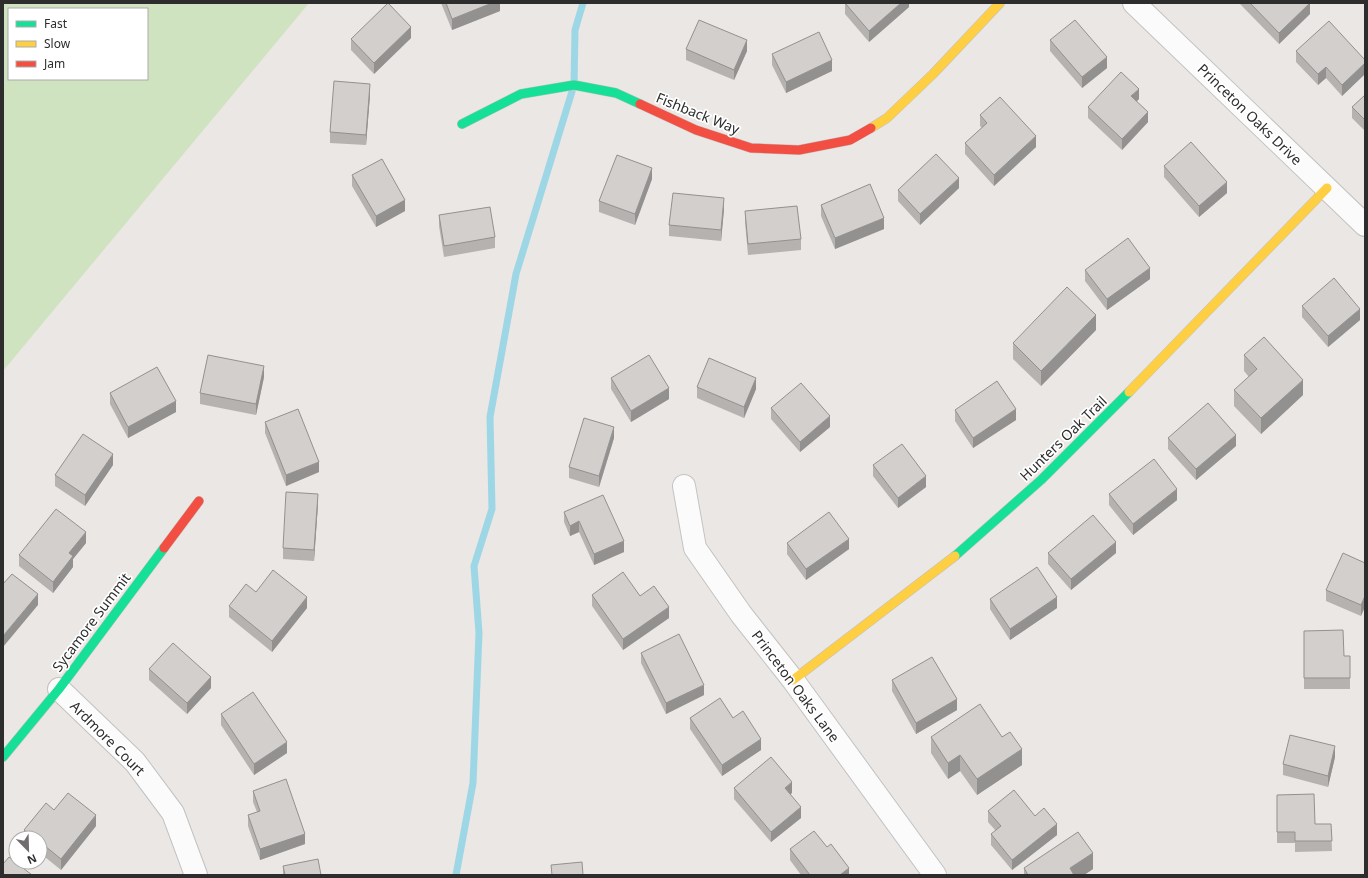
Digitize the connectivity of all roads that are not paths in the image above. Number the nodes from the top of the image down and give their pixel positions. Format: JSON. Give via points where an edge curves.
{"nodes":[{"id":1,"x":1000,"y":3,"type":"edge"},
{"id":2,"x":1134,"y":3,"type":"edge"},
{"id":3,"x":462,"y":124,"type":"dead end"},
{"id":4,"x":1327,"y":188,"type":"junction"},
{"id":5,"x":1365,"y":225,"type":"edge"},
{"id":6,"x":684,"y":486,"type":"dead end"},
{"id":7,"x":199,"y":501,"type":"dead end"},
{"id":8,"x":793,"y":680,"type":"junction"},
{"id":9,"x":59,"y":689,"type":"junction"},
{"id":10,"x":3,"y":757,"type":"edge"},
{"id":11,"x":196,"y":875,"type":"edge"},
{"id":12,"x":935,"y":875,"type":"edge"}],
"edges":[{"from":1,"to":3,"type":"street","name":"Fishback Way","via":[[888,118],[850,140],[799,150],[751,148],[696,130],[616,93],[574,85],[520,94]]},
{"from":2,"to":4,"type":"street","name":"Princeton Oaks Drive"},
{"from":4,"to":5,"type":"street","name":"Princeton Oaks Drive"},
{"from":4,"to":8,"type":"street","name":"Hunters Oak Trail","via":[[1041,480],[952,559]]},
{"from":6,"to":8,"type":"street","name":"Princeton Oaks Lane","via":[[695,548],[741,614]]},
{"from":7,"to":9,"type":"street","name":"Sycamore Summit"},
{"from":8,"to":12,"type":"street","name":"Princeton Oaks Lane"},
{"from":9,"to":10,"type":"street","name":"Sycamore Summit"},
{"from":9,"to":11,"type":"street","name":"Ardmore Court","via":[[135,762],[173,813]]}]}
